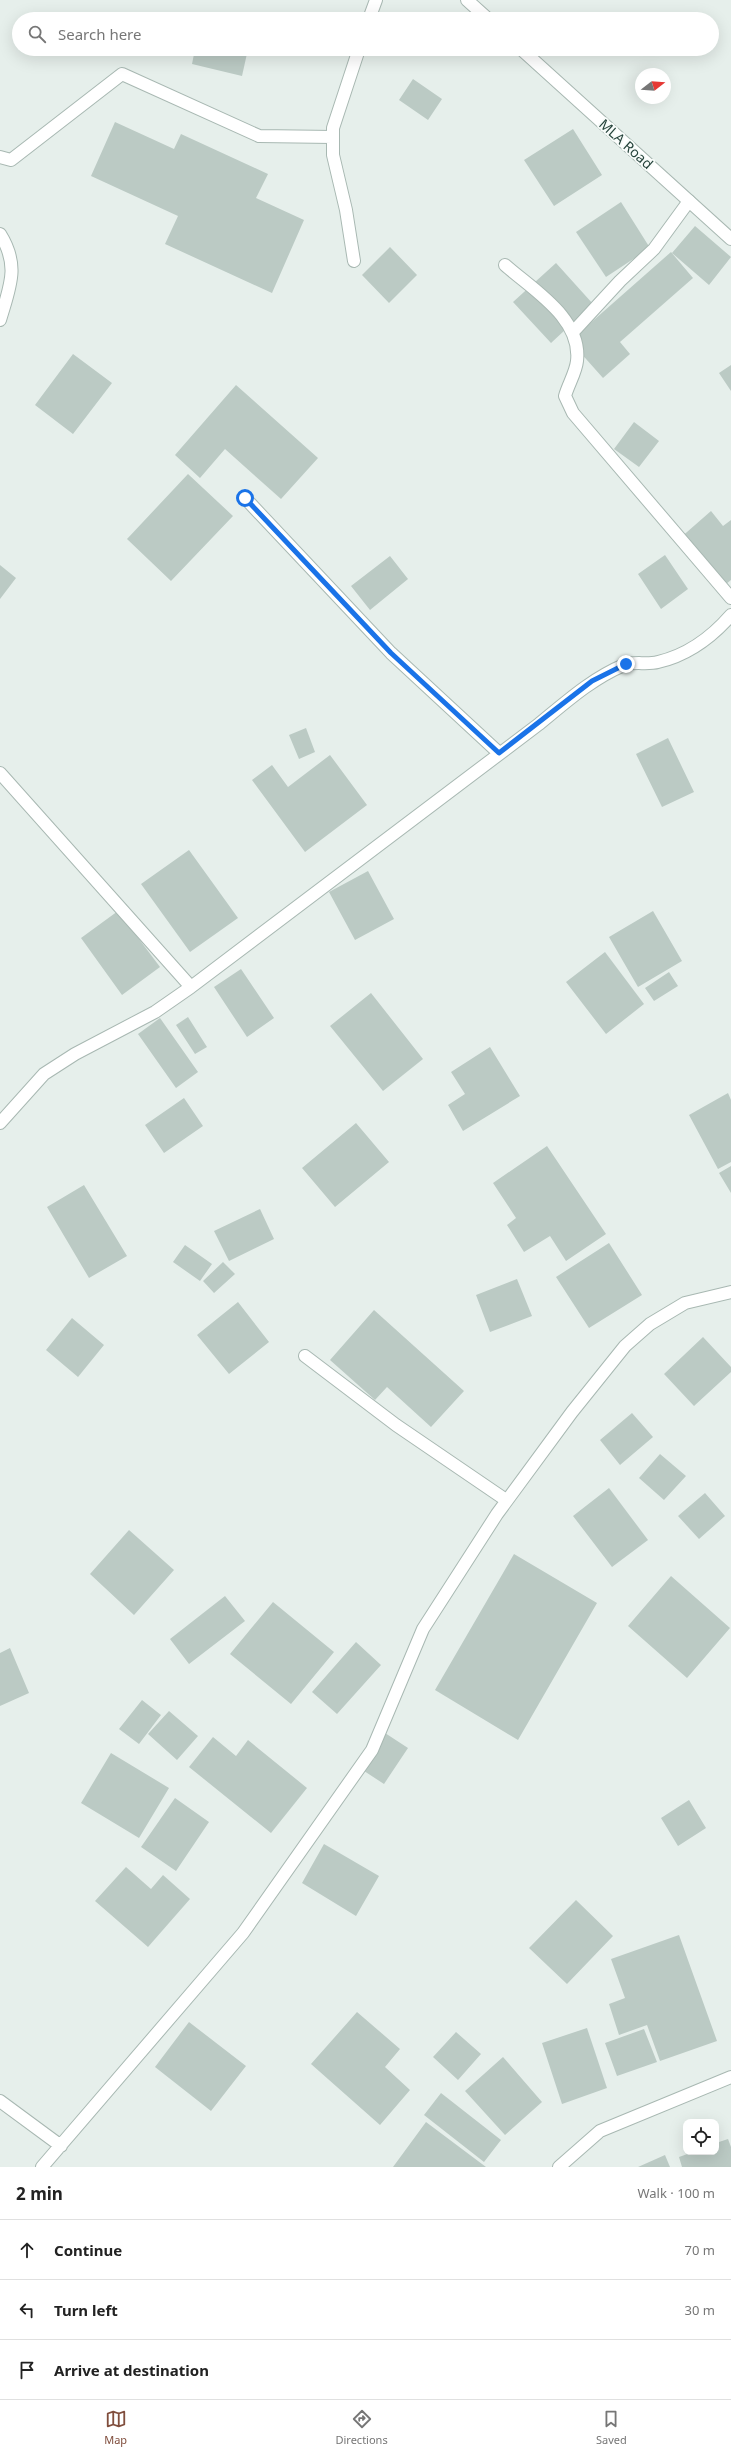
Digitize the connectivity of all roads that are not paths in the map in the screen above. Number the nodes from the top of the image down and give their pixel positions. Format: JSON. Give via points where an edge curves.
{"nodes":[{"id":1,"x":376,"y":0,"type":"edge"},
{"id":2,"x":467,"y":0,"type":"edge"},
{"id":3,"x":372,"y":12,"type":"edge"},
{"id":4,"x":480,"y":12,"type":"edge"},
{"id":5,"x":357,"y":56,"type":"edge"},
{"id":6,"x":529,"y":56,"type":"edge"},
{"id":7,"x":333,"y":137,"type":"junction"},
{"id":8,"x":0,"y":157,"type":"edge"},
{"id":9,"x":689,"y":201,"type":"junction"},
{"id":10,"x":0,"y":234,"type":"edge"},
{"id":11,"x":731,"y":239,"type":"edge"},
{"id":12,"x":354,"y":261,"type":"dead end"},
{"id":13,"x":505,"y":265,"type":"dead end"},
{"id":14,"x":0,"y":320,"type":"edge"},
{"id":15,"x":573,"y":332,"type":"junction"},
{"id":16,"x":245,"y":498,"type":"dead end"},
{"id":17,"x":731,"y":598,"type":"edge"},
{"id":18,"x":731,"y":615,"type":"edge"},
{"id":19,"x":499,"y":753,"type":"junction"},
{"id":20,"x":0,"y":774,"type":"edge"},
{"id":21,"x":191,"y":987,"type":"junction"},
{"id":22,"x":0,"y":1123,"type":"edge"},
{"id":23,"x":731,"y":1292,"type":"edge"},
{"id":24,"x":305,"y":1356,"type":"dead end"},
{"id":25,"x":506,"y":1500,"type":"junction"},
{"id":26,"x":731,"y":2077,"type":"edge"},
{"id":27,"x":0,"y":2101,"type":"edge"},
{"id":28,"x":61,"y":2146,"type":"junction"},
{"id":29,"x":42,"y":2167,"type":"edge"},
{"id":30,"x":559,"y":2167,"type":"edge"}],
"edges":[{"from":1,"to":3,"type":"street"},
{"from":2,"to":4,"type":"street"},
{"from":5,"to":7,"type":"street","via":[[333,128]]},
{"from":6,"to":9,"type":"street","name":"MLA Road"},
{"from":7,"to":8,"type":"street","via":[[259,136],[122,74],[11,160]]},
{"from":7,"to":12,"type":"street","via":[[333,155],[346,210]]},
{"from":9,"to":11,"type":"street","name":"MLA Road"},
{"from":9,"to":15,"type":"street","via":[[654,250],[620,280]]},
{"from":10,"to":14,"type":"street","via":[[12,261],[11,283]]},
{"from":13,"to":15,"type":"street","via":[[559,313]]},
{"from":15,"to":17,"type":"street","via":[[577,345],[577,363],[565,396],[572,413]]},
{"from":16,"to":19,"type":"street","via":[[391,653]]},
{"from":18,"to":19,"type":"street","via":[[716,632],[693,650],[657,662],[626,664],[592,681]]},
{"from":19,"to":21,"type":"street"},
{"from":20,"to":21,"type":"street"},
{"from":21,"to":22,"type":"street","via":[[155,1012],[75,1054],[44,1074]]},
{"from":23,"to":25,"type":"street","via":[[685,1303],[650,1324],[625,1346]]},
{"from":24,"to":25,"type":"street","via":[[396,1425]]},
{"from":25,"to":28,"type":"street","via":[[423,1628],[372,1750],[243,1933]]},
{"from":26,"to":30,"type":"street","via":[[600,2131]]},
{"from":27,"to":28,"type":"street"},
{"from":28,"to":29,"type":"street"}]}
